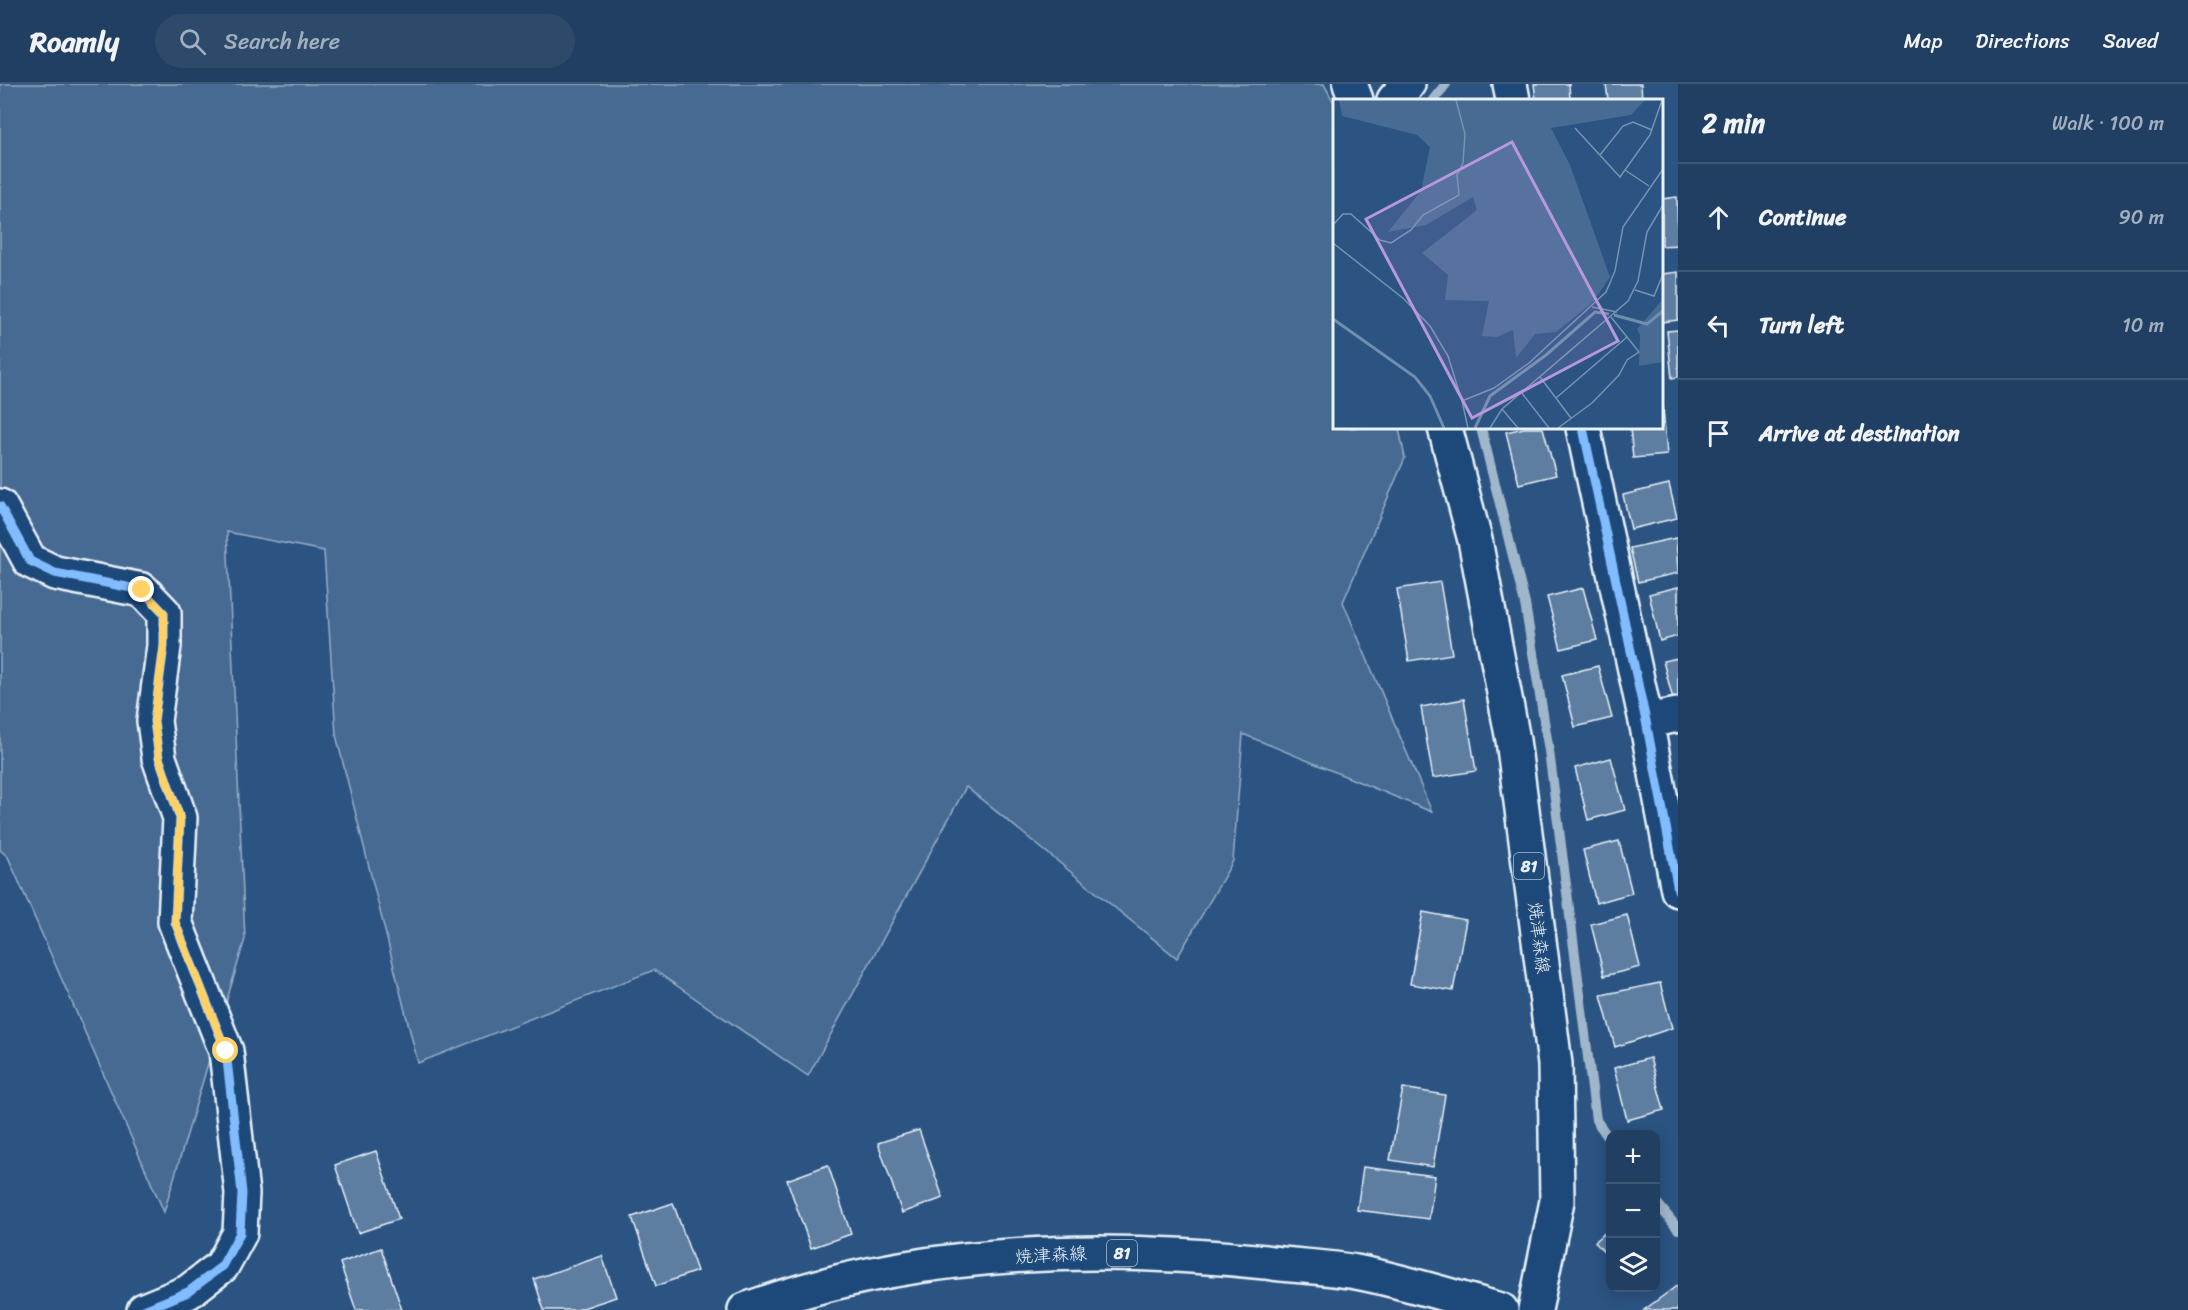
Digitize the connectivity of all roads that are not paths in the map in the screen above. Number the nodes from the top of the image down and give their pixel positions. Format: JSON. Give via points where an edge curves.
{"nodes":[{"id":1,"x":1350,"y":84,"type":"edge"},
{"id":2,"x":1408,"y":84,"type":"edge"},
{"id":3,"x":1510,"y":84,"type":"edge"},
{"id":4,"x":1356,"y":99,"type":"edge"},
{"id":5,"x":1395,"y":99,"type":"edge"},
{"id":6,"x":1513,"y":99,"type":"edge"},
{"id":7,"x":1446,"y":429,"type":"edge"},
{"id":8,"x":1583,"y":429,"type":"edge"},
{"id":9,"x":0,"y":506,"type":"edge"},
{"id":10,"x":1678,"y":715,"type":"edge"},
{"id":11,"x":1646,"y":721,"type":"junction"},
{"id":12,"x":1678,"y":890,"type":"edge"},
{"id":13,"x":144,"y":1310,"type":"edge"},
{"id":14,"x":745,"y":1310,"type":"edge"},
{"id":15,"x":1501,"y":1310,"type":"edge"},
{"id":16,"x":1535,"y":1310,"type":"edge"}],
"edges":[{"from":1,"to":4,"type":"main road"},
{"from":2,"to":5,"type":"main road"},
{"from":3,"to":6,"type":"main road"},
{"from":7,"to":16,"type":"main road","name":"焼津森線","number":"81","via":[[1475,540],[1513,740],[1555,1064],[1557,1201]]},
{"from":8,"to":11,"type":"main road"},
{"from":9,"to":13,"type":"main road","via":[[30,561],[55,573],[142,590],[164,613],[154,721],[159,758],[180,818],[175,922],[226,1051],[242,1193],[240,1233],[222,1266],[188,1293]]},
{"from":10,"to":11,"type":"main road"},
{"from":11,"to":12,"type":"main road"},
{"from":14,"to":15,"type":"main road","name":"焼津森線","number":"81","via":[[795,1292],[926,1265],[1072,1252],[1185,1254],[1356,1272]]}]}
